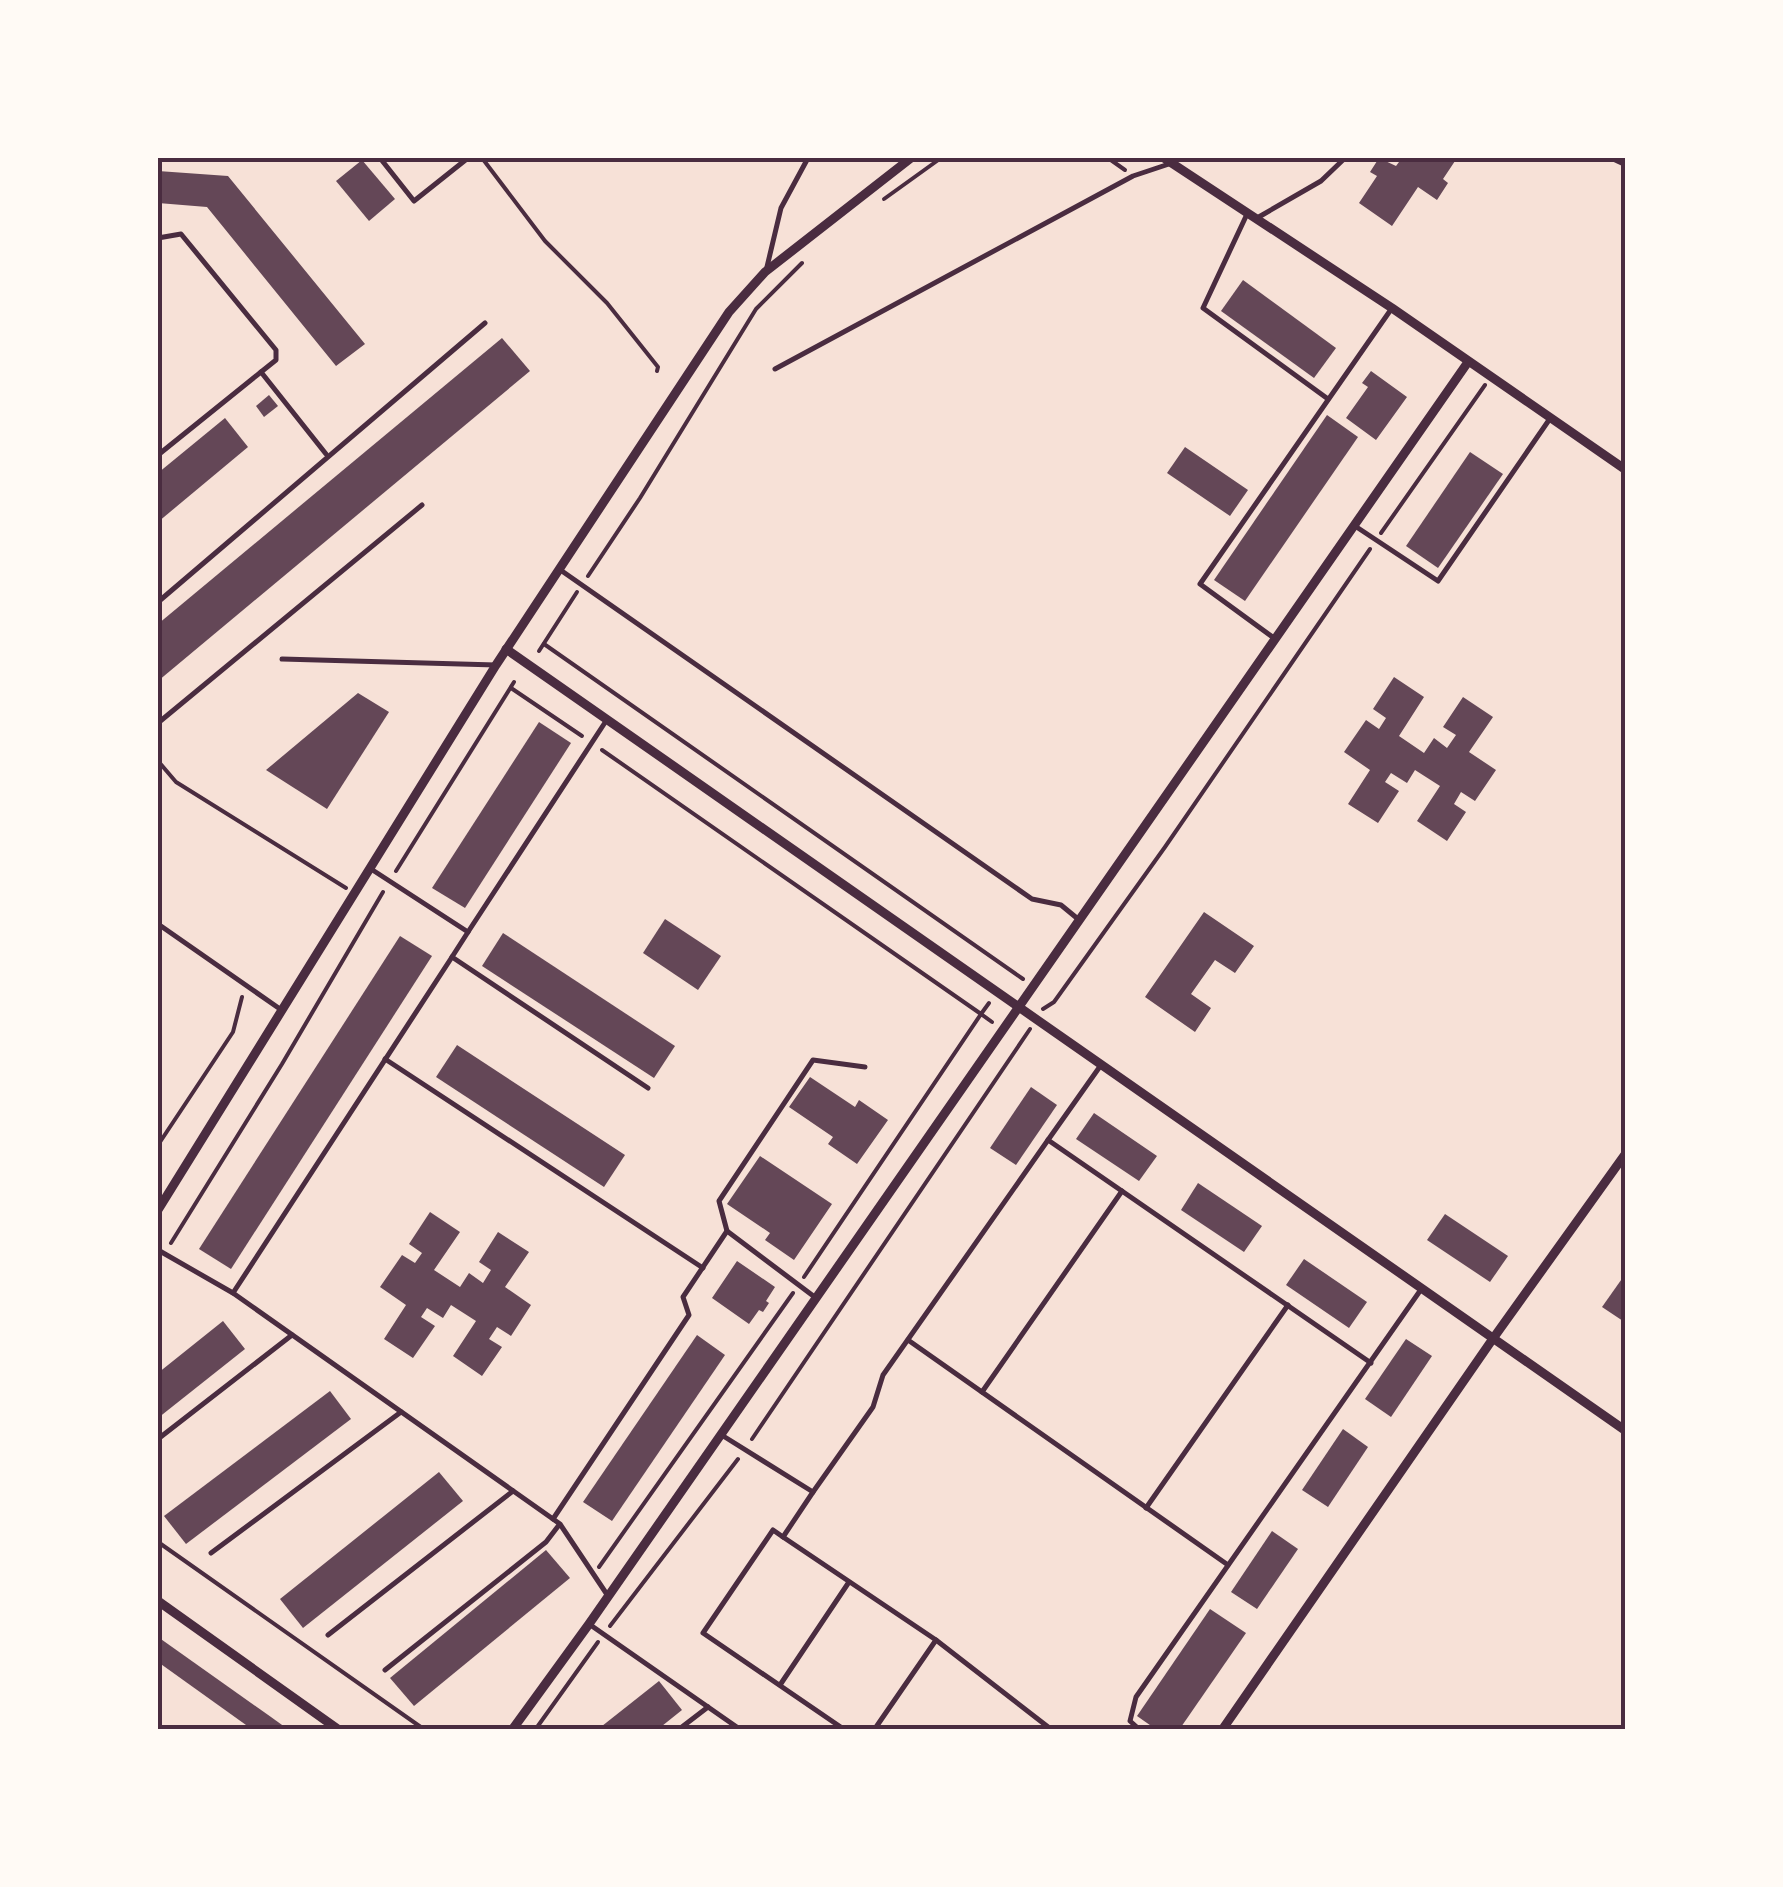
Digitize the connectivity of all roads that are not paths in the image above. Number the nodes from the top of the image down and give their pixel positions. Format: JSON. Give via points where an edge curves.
{"nodes":[{"id":1,"x":380,"y":158,"type":"edge"},
{"id":2,"x":468,"y":158,"type":"edge"},
{"id":3,"x":808,"y":158,"type":"edge"},
{"id":4,"x":910,"y":158,"type":"edge"},
{"id":5,"x":1346,"y":158,"type":"edge"},
{"id":6,"x":1611,"y":158,"type":"edge"},
{"id":7,"x":1168,"y":160,"type":"edge"},
{"id":8,"x":1626,"y":165,"type":"edge"},
{"id":9,"x":1253,"y":215,"type":"junction"},
{"id":10,"x":158,"y":238,"type":"edge"},
{"id":11,"x":765,"y":272,"type":"junction"},
{"id":12,"x":1392,"y":308,"type":"junction"},
{"id":13,"x":484,"y":323,"type":"dead end"},
{"id":14,"x":1468,"y":362,"type":"junction"},
{"id":15,"x":774,"y":368,"type":"dead end"},
{"id":16,"x":261,"y":372,"type":"junction"},
{"id":17,"x":1328,"y":399,"type":"junction"},
{"id":18,"x":1551,"y":418,"type":"junction"},
{"id":19,"x":158,"y":455,"type":"edge"},
{"id":20,"x":327,"y":455,"type":"junction"},
{"id":21,"x":1626,"y":470,"type":"edge"},
{"id":22,"x":422,"y":505,"type":"dead end"},
{"id":23,"x":1355,"y":526,"type":"junction"},
{"id":24,"x":558,"y":569,"type":"junction"},
{"id":25,"x":158,"y":602,"type":"edge"},
{"id":26,"x":1277,"y":640,"type":"junction"},
{"id":27,"x":506,"y":649,"type":"junction"},
{"id":28,"x":282,"y":660,"type":"dead end"},
{"id":29,"x":496,"y":664,"type":"junction"},
{"id":30,"x":608,"y":718,"type":"junction"},
{"id":31,"x":158,"y":724,"type":"edge"},
{"id":32,"x":369,"y":868,"type":"junction"},
{"id":33,"x":1081,"y":920,"type":"junction"},
{"id":34,"x":158,"y":924,"type":"edge"},
{"id":35,"x":468,"y":932,"type":"junction"},
{"id":36,"x":452,"y":957,"type":"junction"},
{"id":37,"x":1019,"y":1008,"type":"junction"},
{"id":38,"x":283,"y":1010,"type":"junction"},
{"id":39,"x":385,"y":1059,"type":"junction"},
{"id":40,"x":1100,"y":1065,"type":"junction"},
{"id":41,"x":865,"y":1067,"type":"dead end"},
{"id":42,"x":648,"y":1088,"type":"dead end"},
{"id":43,"x":1048,"y":1140,"type":"junction"},
{"id":44,"x":1626,"y":1153,"type":"edge"},
{"id":45,"x":1122,"y":1191,"type":"junction"},
{"id":46,"x":158,"y":1210,"type":"edge"},
{"id":47,"x":728,"y":1231,"type":"junction"},
{"id":48,"x":160,"y":1252,"type":"edge"},
{"id":49,"x":703,"y":1268,"type":"junction"},
{"id":50,"x":1422,"y":1288,"type":"junction"},
{"id":51,"x":232,"y":1293,"type":"junction"},
{"id":52,"x":816,"y":1298,"type":"junction"},
{"id":53,"x":1288,"y":1306,"type":"junction"},
{"id":54,"x":292,"y":1336,"type":"junction"},
{"id":55,"x":908,"y":1340,"type":"junction"},
{"id":56,"x":1492,"y":1340,"type":"junction"},
{"id":57,"x":1371,"y":1363,"type":"junction"},
{"id":58,"x":982,"y":1392,"type":"junction"},
{"id":59,"x":401,"y":1412,"type":"junction"},
{"id":60,"x":1626,"y":1431,"type":"edge"},
{"id":61,"x":720,"y":1434,"type":"junction"},
{"id":62,"x":158,"y":1438,"type":"edge"},
{"id":63,"x":513,"y":1491,"type":"junction"},
{"id":64,"x":813,"y":1492,"type":"junction"},
{"id":65,"x":1146,"y":1508,"type":"junction"},
{"id":66,"x":553,"y":1519,"type":"junction"},
{"id":67,"x":560,"y":1524,"type":"junction"},
{"id":68,"x":783,"y":1537,"type":"junction"},
{"id":69,"x":211,"y":1553,"type":"dead end"},
{"id":70,"x":1228,"y":1565,"type":"junction"},
{"id":71,"x":850,"y":1582,"type":"junction"},
{"id":72,"x":608,"y":1596,"type":"junction"},
{"id":73,"x":158,"y":1601,"type":"edge"},
{"id":74,"x":589,"y":1624,"type":"junction"},
{"id":75,"x":328,"y":1636,"type":"dead end"},
{"id":76,"x":936,"y":1640,"type":"junction"},
{"id":77,"x":385,"y":1670,"type":"dead end"},
{"id":78,"x":780,"y":1685,"type":"junction"},
{"id":79,"x":708,"y":1706,"type":"junction"},
{"id":80,"x":338,"y":1730,"type":"edge"},
{"id":81,"x":512,"y":1730,"type":"edge"},
{"id":82,"x":678,"y":1730,"type":"edge"},
{"id":83,"x":741,"y":1730,"type":"edge"},
{"id":84,"x":845,"y":1730,"type":"edge"},
{"id":85,"x":874,"y":1730,"type":"edge"},
{"id":86,"x":1052,"y":1730,"type":"edge"},
{"id":87,"x":1140,"y":1730,"type":"edge"},
{"id":88,"x":1222,"y":1730,"type":"edge"}],
"edges":[{"from":1,"to":2,"type":"lane","via":[[414,201]]},
{"from":3,"to":11,"type":"lane","via":[[781,208]]},
{"from":4,"to":11,"type":"street"},
{"from":5,"to":9,"type":"lane","via":[[1321,181]]},
{"from":6,"to":8,"type":"lane"},
{"from":7,"to":9,"type":"street"},
{"from":7,"to":15,"type":"lane"},
{"from":9,"to":12,"type":"street"},
{"from":9,"to":17,"type":"lane","via":[[1203,308]]},
{"from":10,"to":16,"type":"lane","via":[[181,234],[276,350],[276,360]]},
{"from":11,"to":24,"type":"street","via":[[729,312]]},
{"from":12,"to":14,"type":"street"},
{"from":12,"to":17,"type":"lane"},
{"from":13,"to":20,"type":"lane"},
{"from":14,"to":18,"type":"street"},
{"from":14,"to":23,"type":"street"},
{"from":16,"to":19,"type":"lane"},
{"from":16,"to":20,"type":"lane"},
{"from":17,"to":26,"type":"lane","via":[[1200,584]]},
{"from":18,"to":21,"type":"street"},
{"from":18,"to":23,"type":"lane","via":[[1438,581]]},
{"from":20,"to":25,"type":"lane"},
{"from":22,"to":31,"type":"lane"},
{"from":23,"to":26,"type":"street"},
{"from":24,"to":27,"type":"street"},
{"from":24,"to":33,"type":"lane","via":[[1032,898],[1061,905]]},
{"from":26,"to":33,"type":"street"},
{"from":27,"to":29,"type":"street"},
{"from":27,"to":30,"type":"street"},
{"from":28,"to":29,"type":"lane"},
{"from":29,"to":32,"type":"street"},
{"from":30,"to":35,"type":"lane"},
{"from":30,"to":37,"type":"street"},
{"from":32,"to":35,"type":"lane"},
{"from":32,"to":38,"type":"street"},
{"from":33,"to":37,"type":"street"},
{"from":34,"to":38,"type":"lane"},
{"from":35,"to":36,"type":"lane"},
{"from":36,"to":39,"type":"lane"},
{"from":36,"to":42,"type":"lane"},
{"from":37,"to":40,"type":"street"},
{"from":37,"to":52,"type":"street"},
{"from":38,"to":46,"type":"street"},
{"from":39,"to":49,"type":"lane"},
{"from":39,"to":51,"type":"lane"},
{"from":40,"to":43,"type":"lane"},
{"from":40,"to":50,"type":"street"},
{"from":41,"to":47,"type":"lane","via":[[813,1060],[718,1201]]},
{"from":43,"to":45,"type":"lane"},
{"from":43,"to":55,"type":"lane"},
{"from":44,"to":56,"type":"street"},
{"from":45,"to":53,"type":"lane"},
{"from":45,"to":58,"type":"lane"},
{"from":47,"to":49,"type":"lane"},
{"from":47,"to":52,"type":"lane"},
{"from":48,"to":51,"type":"lane"},
{"from":49,"to":66,"type":"lane","via":[[684,1297],[689,1316]]},
{"from":50,"to":56,"type":"street"},
{"from":50,"to":57,"type":"lane"},
{"from":51,"to":54,"type":"lane"},
{"from":52,"to":61,"type":"street"},
{"from":53,"to":57,"type":"lane"},
{"from":53,"to":65,"type":"lane"},
{"from":54,"to":59,"type":"lane"},
{"from":54,"to":62,"type":"lane"},
{"from":55,"to":58,"type":"lane"},
{"from":55,"to":64,"type":"lane","via":[[883,1376],[873,1408]]},
{"from":56,"to":60,"type":"street"},
{"from":56,"to":88,"type":"street"},
{"from":57,"to":70,"type":"lane"},
{"from":58,"to":65,"type":"lane"},
{"from":59,"to":63,"type":"lane"},
{"from":59,"to":69,"type":"lane"},
{"from":61,"to":64,"type":"lane"},
{"from":61,"to":72,"type":"street"},
{"from":63,"to":66,"type":"lane"},
{"from":63,"to":75,"type":"lane"},
{"from":64,"to":68,"type":"lane"},
{"from":65,"to":70,"type":"lane"},
{"from":66,"to":67,"type":"lane"},
{"from":67,"to":72,"type":"lane"},
{"from":67,"to":77,"type":"lane"},
{"from":68,"to":71,"type":"lane"},
{"from":68,"to":78,"type":"lane","via":[[773,1530],[703,1633]]},
{"from":70,"to":87,"type":"lane","via":[[1136,1697],[1130,1720]]},
{"from":71,"to":76,"type":"lane"},
{"from":71,"to":78,"type":"lane"},
{"from":72,"to":74,"type":"street"},
{"from":73,"to":80,"type":"street"},
{"from":74,"to":79,"type":"lane"},
{"from":74,"to":81,"type":"street"},
{"from":76,"to":85,"type":"lane"},
{"from":76,"to":86,"type":"lane"},
{"from":78,"to":84,"type":"lane"},
{"from":79,"to":82,"type":"lane"},
{"from":79,"to":83,"type":"lane"}]}
